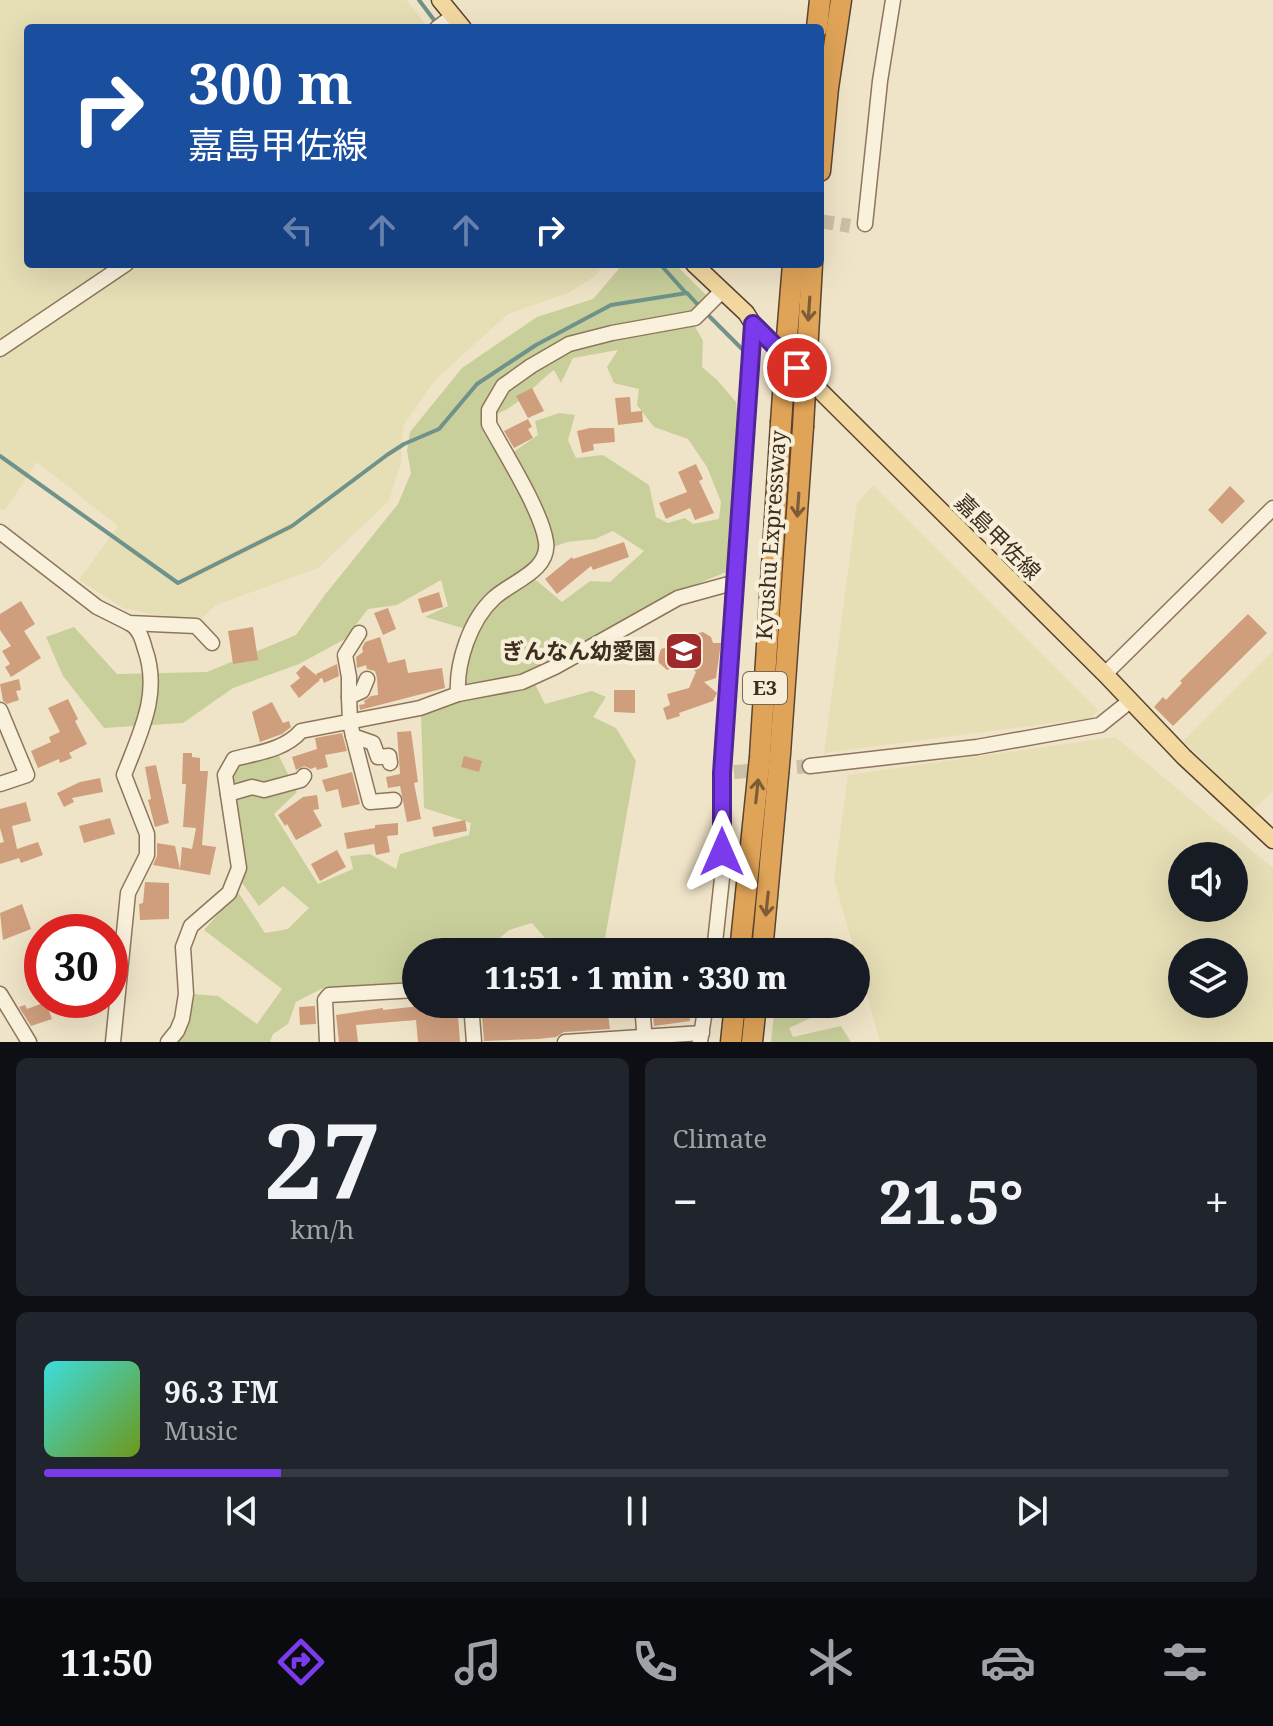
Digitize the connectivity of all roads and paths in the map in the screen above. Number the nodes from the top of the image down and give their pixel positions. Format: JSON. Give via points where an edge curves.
{"nodes":[{"id":1,"x":440,"y":0,"type":"edge"},
{"id":2,"x":820,"y":0,"type":"edge"},
{"id":3,"x":841,"y":0,"type":"edge"},
{"id":4,"x":893,"y":0,"type":"edge"},
{"id":5,"x":449,"y":24,"type":"edge"},
{"id":6,"x":817,"y":24,"type":"edge"},
{"id":7,"x":824,"y":130,"type":"edge"},
{"id":8,"x":865,"y":224,"type":"dead end"},
{"id":9,"x":120,"y":268,"type":"edge"},
{"id":10,"x":697,"y":268,"type":"edge"},
{"id":11,"x":793,"y":268,"type":"edge"},
{"id":12,"x":812,"y":268,"type":"edge"},
{"id":13,"x":718,"y":295,"type":"junction"},
{"id":14,"x":753,"y":324,"type":"junction"},
{"id":15,"x":0,"y":349,"type":"edge"},
{"id":16,"x":1273,"y":508,"type":"edge"},
{"id":17,"x":0,"y":532,"type":"edge"},
{"id":18,"x":736,"y":582,"type":"junction"},
{"id":19,"x":129,"y":623,"type":"junction"},
{"id":20,"x":359,"y":633,"type":"dead end"},
{"id":21,"x":212,"y":643,"type":"dead end"},
{"id":22,"x":1105,"y":674,"type":"junction"},
{"id":23,"x":367,"y":679,"type":"dead end"},
{"id":24,"x":458,"y":694,"type":"junction"},
{"id":25,"x":349,"y":697,"type":"junction"},
{"id":26,"x":1130,"y":701,"type":"junction"},
{"id":27,"x":0,"y":710,"type":"edge"},
{"id":28,"x":352,"y":729,"type":"junction"},
{"id":29,"x":390,"y":763,"type":"dead end"},
{"id":30,"x":810,"y":766,"type":"tunnel mouth"},
{"id":31,"x":304,"y":776,"type":"dead end"},
{"id":32,"x":0,"y":784,"type":"edge"},
{"id":33,"x":228,"y":794,"type":"junction"},
{"id":34,"x":394,"y":800,"type":"dead end"},
{"id":35,"x":1273,"y":840,"type":"edge"},
{"id":36,"x":716,"y":938,"type":"edge"},
{"id":37,"x":741,"y":938,"type":"edge"},
{"id":38,"x":763,"y":938,"type":"edge"},
{"id":39,"x":402,"y":991,"type":"edge"},
{"id":40,"x":0,"y":994,"type":"edge"},
{"id":41,"x":472,"y":1018,"type":"edge"},
{"id":42,"x":643,"y":1018,"type":"edge"},
{"id":43,"x":704,"y":1018,"type":"edge"},
{"id":44,"x":734,"y":1018,"type":"edge"},
{"id":45,"x":755,"y":1018,"type":"edge"},
{"id":46,"x":701,"y":1038,"type":"edge"},
{"id":47,"x":644,"y":1039,"type":"edge"},
{"id":48,"x":29,"y":1042,"type":"edge"},
{"id":49,"x":113,"y":1042,"type":"edge"},
{"id":50,"x":168,"y":1042,"type":"edge"},
{"id":51,"x":327,"y":1042,"type":"edge"},
{"id":52,"x":474,"y":1042,"type":"edge"},
{"id":53,"x":565,"y":1042,"type":"edge"},
{"id":54,"x":731,"y":1042,"type":"edge"},
{"id":55,"x":752,"y":1042,"type":"edge"}],
"edges":[{"from":1,"to":5,"type":"main road"},
{"from":2,"to":6,"type":"highway"},
{"from":3,"to":7,"type":"highway"},
{"from":4,"to":8,"type":"street"},
{"from":9,"to":15,"type":"street"},
{"from":10,"to":13,"type":"main road","name":"嘉島甲佐線"},
{"from":37,"to":11,"type":"highway","name":"Kyushu Expressway","number":"E3","one_way":true,"bridge":true,"via":[[760,757]]},
{"from":12,"to":38,"type":"highway","name":"Kyushu Expressway","number":"E3","one_way":true,"bridge":true},
{"from":13,"to":14,"type":"main road","name":"嘉島甲佐線","via":[[746,313]]},
{"from":13,"to":24,"type":"street","via":[[695,318],[569,344],[503,386],[489,410],[489,424],[533,505],[547,544],[530,575],[493,598],[475,622]]},
{"from":14,"to":18,"type":"street"},
{"from":14,"to":22,"type":"main road","name":"嘉島甲佐線"},
{"from":16,"to":22,"type":"street"},
{"from":17,"to":19,"type":"street","via":[[97,607]]},
{"from":18,"to":24,"type":"street","via":[[678,598],[522,682]]},
{"from":18,"to":36,"type":"street"},
{"from":19,"to":21,"type":"street","via":[[196,626]]},
{"from":19,"to":49,"type":"street","via":[[152,670],[149,704],[124,775],[147,834],[147,855],[128,893]]},
{"from":20,"to":25,"type":"street","via":[[345,655]]},
{"from":22,"to":26,"type":"main road","name":"嘉島甲佐線"},
{"from":23,"to":25,"type":"street","via":[[362,691]]},
{"from":24,"to":28,"type":"street"},
{"from":25,"to":28,"type":"street"},
{"from":26,"to":30,"type":"street","via":[[1100,725],[977,747]]},
{"from":26,"to":35,"type":"main road","name":"嘉島甲佐線"},
{"from":27,"to":32,"type":"street","via":[[27,775]]},
{"from":28,"to":29,"type":"street","via":[[373,743],[378,757],[389,756]]},
{"from":28,"to":33,"type":"street","via":[[301,731],[283,745],[234,759],[225,775]]},
{"from":28,"to":34,"type":"street","via":[[370,802]]},
{"from":31,"to":33,"type":"street","via":[[264,790],[252,787]]},
{"from":33,"to":50,"type":"street","via":[[239,868],[229,893],[191,926],[183,947],[182,1019]]},
{"from":39,"to":51,"type":"street","via":[[329,995]]},
{"from":40,"to":48,"type":"street"},
{"from":41,"to":52,"type":"street"},
{"from":42,"to":47,"type":"street"},
{"from":43,"to":46,"type":"street"},
{"from":44,"to":54,"type":"highway"},
{"from":45,"to":55,"type":"highway"},
{"from":46,"to":47,"type":"street"},
{"from":47,"to":53,"type":"street"}]}
